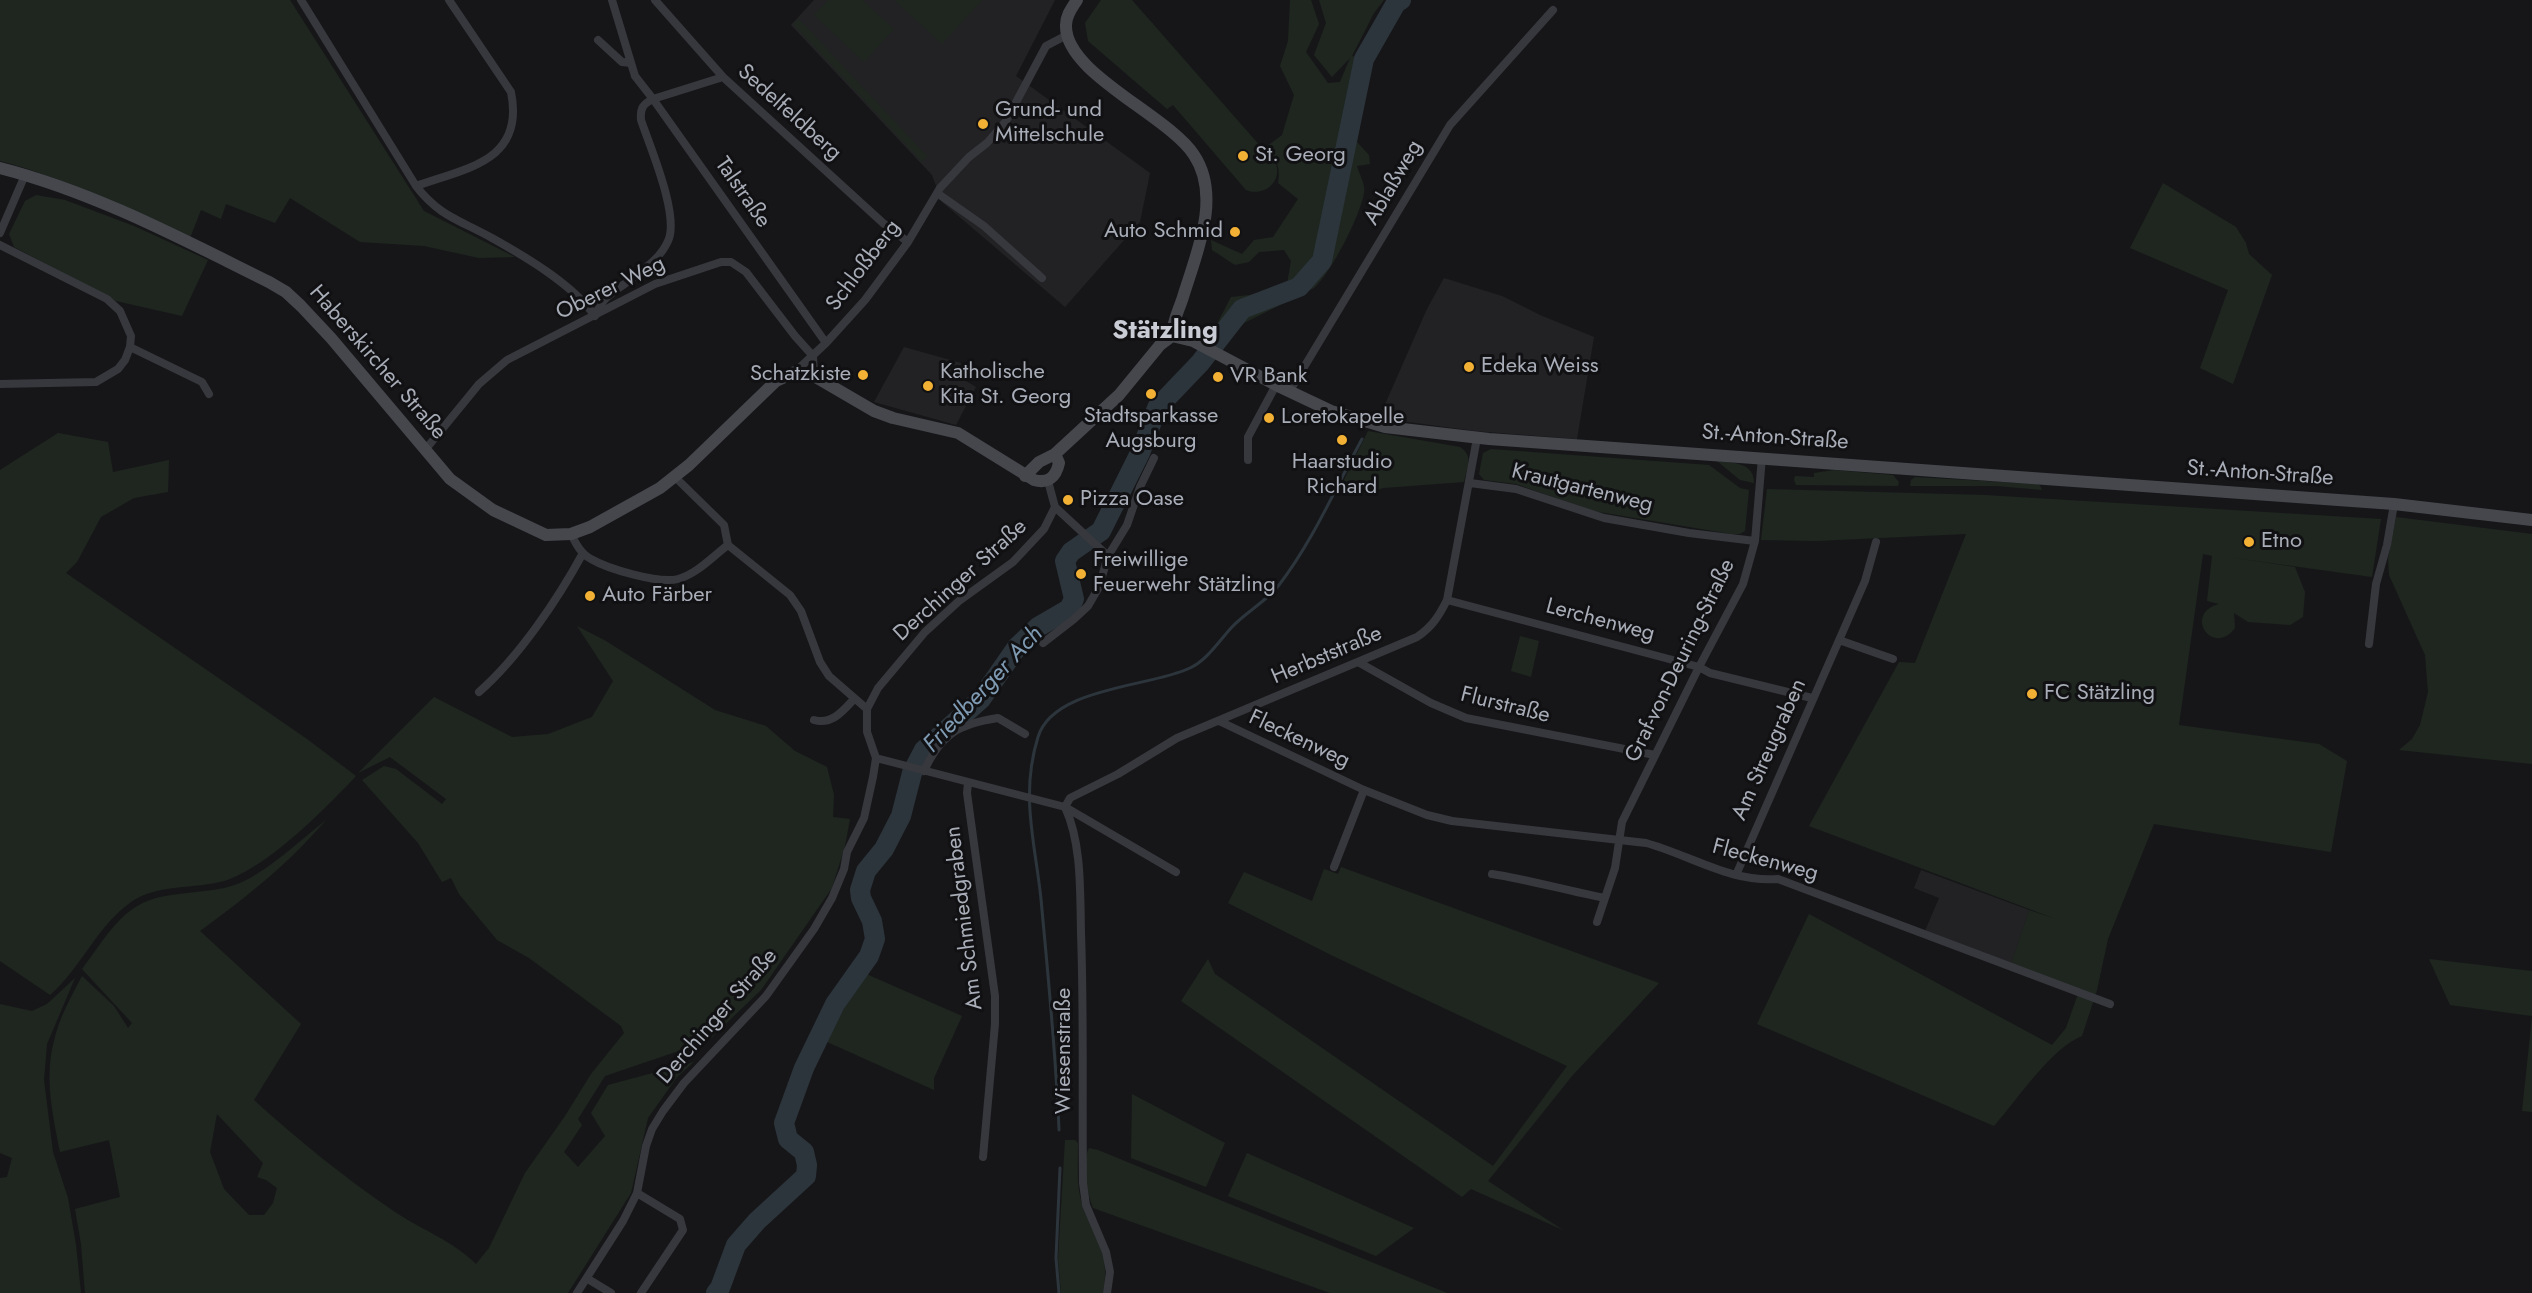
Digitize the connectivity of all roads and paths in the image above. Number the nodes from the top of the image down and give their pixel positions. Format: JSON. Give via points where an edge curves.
{"nodes":[{"id":1,"x":301,"y":0,"type":"edge"},
{"id":2,"x":449,"y":0,"type":"edge"},
{"id":3,"x":612,"y":0,"type":"edge"},
{"id":4,"x":655,"y":0,"type":"edge"},
{"id":5,"x":1077,"y":0,"type":"edge"},
{"id":6,"x":1553,"y":10,"type":"dead end"},
{"id":7,"x":1067,"y":35,"type":"junction"},
{"id":8,"x":598,"y":40,"type":"dead end"},
{"id":9,"x":631,"y":63,"type":"junction"},
{"id":10,"x":723,"y":77,"type":"junction"},
{"id":11,"x":653,"y":99,"type":"junction"},
{"id":12,"x":0,"y":168,"type":"edge"},
{"id":13,"x":25,"y":174,"type":"junction"},
{"id":14,"x":416,"y":186,"type":"junction"},
{"id":15,"x":937,"y":193,"type":"junction"},
{"id":16,"x":0,"y":233,"type":"edge"},
{"id":17,"x":908,"y":242,"type":"junction"},
{"id":18,"x":0,"y":245,"type":"edge"},
{"id":19,"x":1042,"y":278,"type":"dead end"},
{"id":20,"x":595,"y":316,"type":"junction"},
{"id":21,"x":1172,"y":336,"type":"junction"},
{"id":22,"x":826,"y":343,"type":"junction"},
{"id":23,"x":130,"y":347,"type":"junction"},
{"id":24,"x":813,"y":356,"type":"junction"},
{"id":25,"x":795,"y":372,"type":"junction"},
{"id":26,"x":814,"y":376,"type":"junction"},
{"id":27,"x":0,"y":384,"type":"edge"},
{"id":28,"x":1276,"y":385,"type":"junction"},
{"id":29,"x":1290,"y":392,"type":"junction"},
{"id":30,"x":209,"y":394,"type":"dead end"},
{"id":31,"x":1477,"y":438,"type":"junction"},
{"id":32,"x":425,"y":450,"type":"junction"},
{"id":33,"x":1055,"y":454,"type":"junction"},
{"id":34,"x":1762,"y":457,"type":"junction"},
{"id":35,"x":1154,"y":458,"type":"dead end"},
{"id":36,"x":1248,"y":460,"type":"dead end"},
{"id":37,"x":1025,"y":476,"type":"junction"},
{"id":38,"x":675,"y":477,"type":"junction"},
{"id":39,"x":1048,"y":481,"type":"junction"},
{"id":40,"x":1470,"y":483,"type":"junction"},
{"id":41,"x":2394,"y":504,"type":"junction"},
{"id":42,"x":1055,"y":507,"type":"junction"},
{"id":43,"x":2532,"y":520,"type":"edge"},
{"id":44,"x":571,"y":534,"type":"junction"},
{"id":45,"x":1755,"y":541,"type":"junction"},
{"id":46,"x":1876,"y":542,"type":"dead end"},
{"id":47,"x":728,"y":544,"type":"junction"},
{"id":48,"x":583,"y":553,"type":"junction"},
{"id":49,"x":1108,"y":556,"type":"junction"},
{"id":50,"x":1448,"y":600,"type":"junction"},
{"id":51,"x":1839,"y":640,"type":"junction"},
{"id":52,"x":1043,"y":643,"type":"dead end"},
{"id":53,"x":2369,"y":644,"type":"dead end"},
{"id":54,"x":1893,"y":659,"type":"dead end"},
{"id":55,"x":1358,"y":662,"type":"junction"},
{"id":56,"x":1699,"y":667,"type":"junction"},
{"id":57,"x":479,"y":692,"type":"dead end"},
{"id":58,"x":1812,"y":698,"type":"junction"},
{"id":59,"x":854,"y":699,"type":"junction"},
{"id":60,"x":867,"y":709,"type":"junction"},
{"id":61,"x":814,"y":720,"type":"dead end"},
{"id":62,"x":1218,"y":721,"type":"junction"},
{"id":63,"x":1025,"y":734,"type":"dead end"},
{"id":64,"x":1655,"y":755,"type":"junction"},
{"id":65,"x":876,"y":758,"type":"junction"},
{"id":66,"x":922,"y":771,"type":"junction"},
{"id":67,"x":968,"y":783,"type":"junction"},
{"id":68,"x":1364,"y":790,"type":"junction"},
{"id":69,"x":1065,"y":807,"type":"junction"},
{"id":70,"x":1619,"y":840,"type":"junction"},
{"id":71,"x":1334,"y":867,"type":"dead end"},
{"id":72,"x":1176,"y":872,"type":"dead end"},
{"id":73,"x":1492,"y":874,"type":"dead end"},
{"id":74,"x":1736,"y":875,"type":"junction"},
{"id":75,"x":1605,"y":898,"type":"junction"},
{"id":76,"x":1597,"y":922,"type":"dead end"},
{"id":77,"x":2110,"y":1004,"type":"dead end"},
{"id":78,"x":983,"y":1157,"type":"dead end"},
{"id":79,"x":637,"y":1193,"type":"junction"},
{"id":80,"x":588,"y":1279,"type":"junction"},
{"id":81,"x":577,"y":1293,"type":"edge"},
{"id":82,"x":611,"y":1293,"type":"edge"},
{"id":83,"x":642,"y":1293,"type":"edge"},
{"id":84,"x":1107,"y":1293,"type":"edge"}],
"edges":[{"from":1,"to":14,"type":"street"},
{"from":2,"to":14,"type":"street","via":[[511,92],[512,124],[499,150],[489,160]]},
{"from":3,"to":9,"type":"street","name":"Talstraße"},
{"from":4,"to":10,"type":"street","name":"Sedelfeldberg"},
{"from":5,"to":7,"type":"street","via":[[1066,17]]},
{"from":6,"to":29,"type":"street","name":"Ablaßweg","via":[[1450,125]]},
{"from":7,"to":15,"type":"street","name":"Schloßberg","via":[[1046,46],[1006,120]]},
{"from":7,"to":21,"type":"street","via":[[1082,61],[1186,144],[1200,168],[1206,195],[1204,226],[1172,325]]},
{"from":8,"to":9,"type":"street","name":"Talstraße","via":[[622,62]]},
{"from":9,"to":11,"type":"street","name":"Talstraße","via":[[635,76]]},
{"from":10,"to":11,"type":"street"},
{"from":10,"to":17,"type":"street","name":"Sedelfeldberg"},
{"from":11,"to":20,"type":"street","via":[[640,111],[641,120],[668,202],[672,225],[669,239],[650,265],[600,303]]},
{"from":11,"to":22,"type":"street","name":"Talstraße"},
{"from":12,"to":13,"type":"street","name":"Haberskircher Straße"},
{"from":13,"to":16,"type":"street"},
{"from":13,"to":32,"type":"street","name":"Haberskircher Straße","via":[[133,216],[286,292],[338,346]]},
{"from":14,"to":20,"type":"street","via":[[430,204],[556,279],[585,302]]},
{"from":15,"to":17,"type":"street","name":"Schloßberg"},
{"from":15,"to":19,"type":"street","via":[[984,226]]},
{"from":17,"to":22,"type":"street","name":"Schloßberg","via":[[865,300]]},
{"from":18,"to":23,"type":"street","via":[[107,299],[128,325]]},
{"from":20,"to":24,"type":"street","name":"Oberer Weg","via":[[655,284],[731,262],[746,272]]},
{"from":20,"to":32,"type":"street","name":"Oberer Weg","via":[[494,370]]},
{"from":21,"to":28,"type":"street","name":"St.-Anton-Straße","via":[[1210,350]]},
{"from":21,"to":33,"type":"street","via":[[1119,395]]},
{"from":22,"to":24,"type":"street","name":"Schloßberg"},
{"from":23,"to":27,"type":"street","via":[[118,369],[96,382]]},
{"from":23,"to":30,"type":"street","via":[[202,382]]},
{"from":24,"to":25,"type":"street","name":"Schloßberg"},
{"from":24,"to":26,"type":"street"},
{"from":25,"to":26,"type":"street"},
{"from":25,"to":38,"type":"street","name":"Haberskircher Straße","via":[[776,381]]},
{"from":26,"to":37,"type":"street","via":[[861,405],[893,418],[958,433]]},
{"from":28,"to":29,"type":"street","name":"St.-Anton-Straße"},
{"from":28,"to":36,"type":"street","via":[[1248,437]]},
{"from":29,"to":31,"type":"street","name":"St.-Anton-Straße","via":[[1331,411],[1385,427]]},
{"from":31,"to":34,"type":"street","name":"St.-Anton-Straße"},
{"from":31,"to":40,"type":"street","name":"Herbststraße"},
{"from":32,"to":44,"type":"street","name":"Haberskircher Straße","via":[[450,479],[493,510],[546,535]]},
{"from":33,"to":37,"type":"street","via":[[1039,462]]},
{"from":33,"to":39,"type":"street","via":[[1059,463]]},
{"from":34,"to":41,"type":"street","name":"St.-Anton-Straße"},
{"from":34,"to":45,"type":"street","name":"Graf-von-Deuring-Straße"},
{"from":35,"to":49,"type":"street","via":[[1126,525]]},
{"from":37,"to":39,"type":"street"},
{"from":38,"to":44,"type":"street","name":"Haberskircher Straße","via":[[615,514]]},
{"from":38,"to":47,"type":"street","via":[[724,525]]},
{"from":39,"to":42,"type":"street"},
{"from":40,"to":45,"type":"street","name":"Krautgartenweg","via":[[1516,489],[1605,518]]},
{"from":40,"to":50,"type":"street","name":"Herbststraße"},
{"from":41,"to":43,"type":"street","name":"St.-Anton-Straße"},
{"from":41,"to":53,"type":"street","via":[[2376,584]]},
{"from":42,"to":49,"type":"street"},
{"from":42,"to":60,"type":"street","name":"Derchinger Straße","via":[[1044,529],[1013,562],[959,601],[925,632],[878,688]]},
{"from":44,"to":48,"type":"street"},
{"from":45,"to":56,"type":"street","name":"Graf-von-Deuring-Straße","via":[[1743,584]]},
{"from":46,"to":51,"type":"street","name":"Am Streugraben","via":[[1865,581]]},
{"from":47,"to":48,"type":"street","via":[[695,570],[670,580],[617,568]]},
{"from":47,"to":59,"type":"street","via":[[790,595],[801,611],[820,663]]},
{"from":48,"to":57,"type":"street","via":[[548,610]]},
{"from":49,"to":52,"type":"street","via":[[1088,606]]},
{"from":50,"to":55,"type":"street","name":"Herbststraße","via":[[1427,630]]},
{"from":50,"to":56,"type":"street","name":"Lerchenweg"},
{"from":51,"to":54,"type":"street"},
{"from":51,"to":58,"type":"street","name":"Am Streugraben"},
{"from":55,"to":62,"type":"street","name":"Herbststraße"},
{"from":55,"to":64,"type":"street","name":"Flurstraße","via":[[1466,718]]},
{"from":56,"to":58,"type":"street","name":"Lerchenweg"},
{"from":56,"to":64,"type":"street","name":"Graf-von-Deuring-Straße"},
{"from":58,"to":74,"type":"street","name":"Am Streugraben"},
{"from":59,"to":60,"type":"street"},
{"from":59,"to":61,"type":"street","via":[[830,720]]},
{"from":60,"to":65,"type":"street","name":"Derchinger Straße","via":[[867,732]]},
{"from":62,"to":68,"type":"street","name":"Fleckenweg"},
{"from":62,"to":69,"type":"street","name":"Herbststraße","via":[[1178,738],[1070,798]]},
{"from":63,"to":66,"type":"street","via":[[998,718],[965,725],[938,744]]},
{"from":64,"to":70,"type":"street","name":"Graf-von-Deuring-Straße","via":[[1622,822]]},
{"from":65,"to":66,"type":"street"},
{"from":65,"to":79,"type":"street","name":"Derchinger Straße","via":[[864,818],[847,852],[832,898],[766,996],[684,1083],[651,1129]]},
{"from":66,"to":67,"type":"street"},
{"from":67,"to":69,"type":"street"},
{"from":67,"to":78,"type":"street","name":"Am Schmiedgraben","via":[[995,996]]},
{"from":68,"to":70,"type":"street","name":"Fleckenweg","via":[[1414,811],[1452,820]]},
{"from":68,"to":71,"type":"street","name":"Fleckenweg"},
{"from":69,"to":72,"type":"street"},
{"from":69,"to":84,"type":"street","name":"Wiesenstraße","via":[[1073,824],[1080,896],[1083,1183],[1086,1204],[1106,1252],[1110,1272]]},
{"from":70,"to":74,"type":"street","name":"Fleckenweg","via":[[1665,848]]},
{"from":70,"to":75,"type":"street","name":"Graf-von-Deuring-Straße"},
{"from":73,"to":75,"type":"street"},
{"from":74,"to":77,"type":"street","name":"Fleckenweg","via":[[1788,882]]},
{"from":75,"to":76,"type":"street","name":"Graf-von-Deuring-Straße"},
{"from":79,"to":80,"type":"street","name":"Derchinger Straße"},
{"from":79,"to":83,"type":"street","via":[[680,1219],[683,1230]]},
{"from":80,"to":81,"type":"street","name":"Derchinger Straße"},
{"from":80,"to":82,"type":"street"}]}
